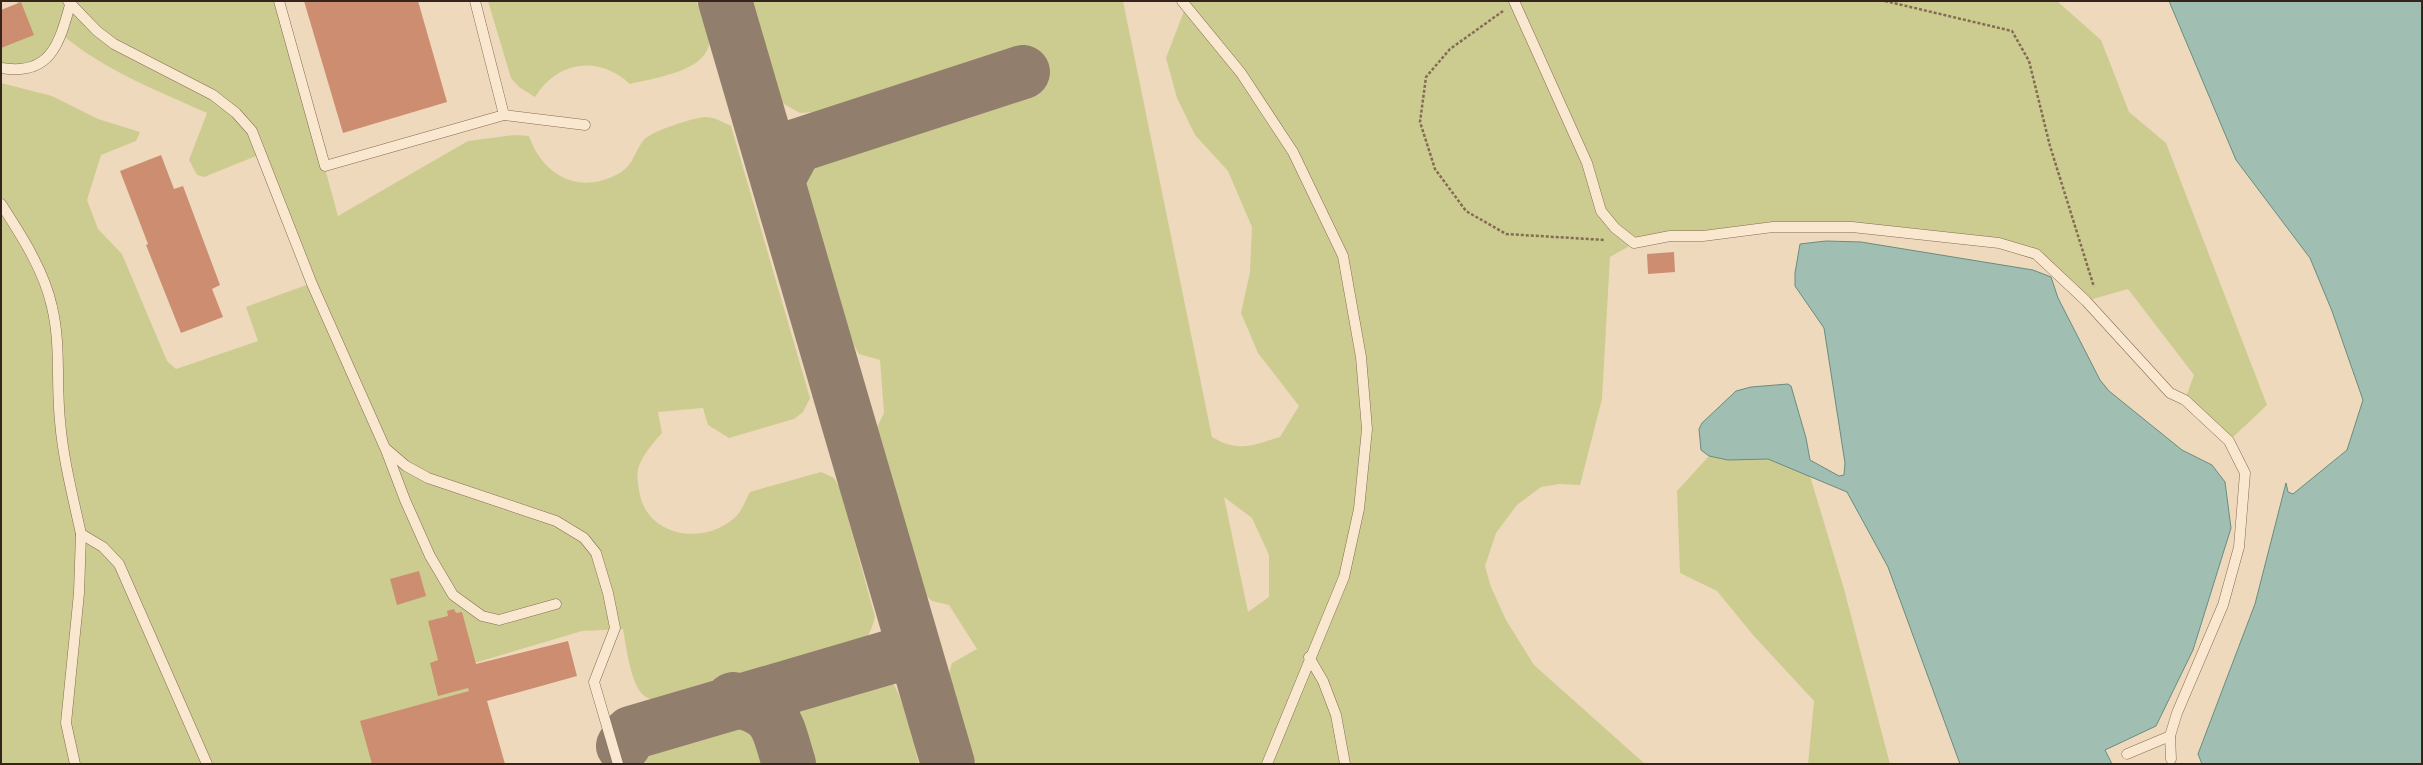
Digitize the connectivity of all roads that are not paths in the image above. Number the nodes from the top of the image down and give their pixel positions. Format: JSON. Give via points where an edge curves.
{"nodes":[{"id":1,"x":279,"y":1,"type":"edge"},
{"id":2,"x":475,"y":1,"type":"edge"},
{"id":3,"x":1182,"y":1,"type":"edge"},
{"id":4,"x":1514,"y":2,"type":"edge"},
{"id":5,"x":69,"y":3,"type":"edge"},
{"id":6,"x":1,"y":68,"type":"edge"},
{"id":7,"x":504,"y":115,"type":"junction"},
{"id":8,"x":585,"y":125,"type":"dead end"},
{"id":9,"x":1,"y":204,"type":"edge"},
{"id":10,"x":385,"y":448,"type":"junction"},
{"id":11,"x":81,"y":534,"type":"junction"},
{"id":12,"x":556,"y":604,"type":"dead end"},
{"id":13,"x":1309,"y":657,"type":"junction"},
{"id":14,"x":2170,"y":736,"type":"junction"},
{"id":15,"x":2127,"y":754,"type":"dead end"},
{"id":16,"x":2171,"y":759,"type":"dead end"},
{"id":17,"x":76,"y":764,"type":"edge"},
{"id":18,"x":207,"y":764,"type":"edge"},
{"id":19,"x":618,"y":764,"type":"edge"},
{"id":20,"x":1267,"y":764,"type":"edge"},
{"id":21,"x":1345,"y":764,"type":"edge"}],
"edges":[{"from":1,"to":7,"type":"lane","via":[[325,166]]},
{"from":2,"to":7,"type":"lane"},
{"from":3,"to":13,"type":"lane","via":[[1241,73],[1293,152],[1343,256],[1361,357],[1367,429],[1359,508],[1344,577]]},
{"from":4,"to":14,"type":"lane","via":[[1587,163],[1601,211],[1615,228],[1634,243],[1670,236],[1703,236],[1773,227],[1852,227],[1999,243],[2036,254],[2086,301],[2170,393],[2185,400],[2229,441],[2245,473],[2239,547],[2223,605],[2177,713]]},
{"from":5,"to":6,"type":"lane","via":[[63,29],[53,52],[42,64],[23,69]]},
{"from":5,"to":10,"type":"lane","via":[[114,44],[213,95],[236,113],[252,131],[312,284]]},
{"from":7,"to":8,"type":"lane"},
{"from":9,"to":11,"type":"lane","via":[[42,274],[52,306],[56,333],[60,422]]},
{"from":10,"to":12,"type":"lane","via":[[430,556],[454,595],[482,616],[499,620]]},
{"from":10,"to":19,"type":"lane","via":[[406,466],[428,478],[556,521],[584,538],[596,553],[615,628],[594,682]]},
{"from":11,"to":17,"type":"lane","via":[[79,594],[66,723]]},
{"from":11,"to":18,"type":"lane","via":[[103,547],[119,564],[178,693]]},
{"from":13,"to":20,"type":"lane"},
{"from":13,"to":21,"type":"lane","via":[[1323,681],[1336,715]]},
{"from":14,"to":15,"type":"lane"},
{"from":14,"to":16,"type":"lane"}]}
